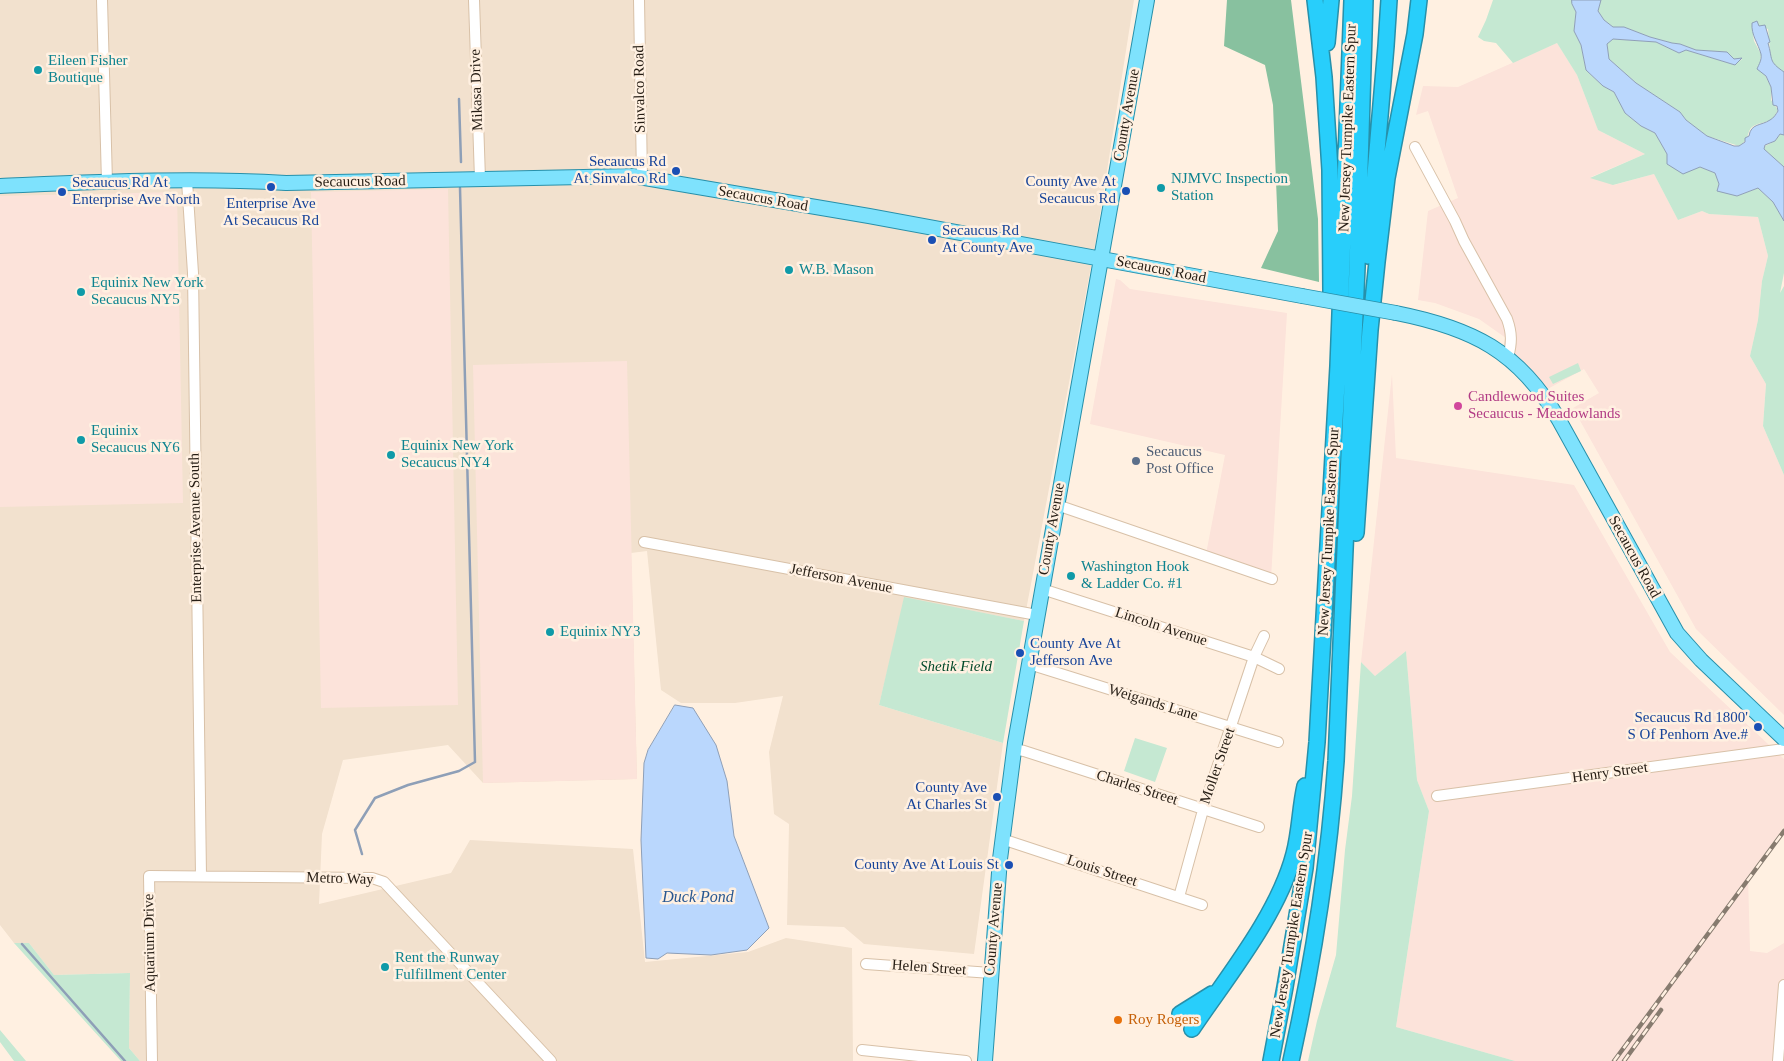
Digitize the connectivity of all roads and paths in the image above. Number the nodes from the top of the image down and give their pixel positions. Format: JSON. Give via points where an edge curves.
{"nodes":[{"id":1,"x":102,"y":0,"type":"edge"},
{"id":2,"x":474,"y":0,"type":"edge"},
{"id":3,"x":639,"y":0,"type":"edge"},
{"id":4,"x":1147,"y":0,"type":"edge"},
{"id":5,"x":1315,"y":0,"type":"edge"},
{"id":6,"x":1331,"y":0,"type":"edge"},
{"id":7,"x":1352,"y":0,"type":"edge"},
{"id":8,"x":1365,"y":0,"type":"edge"},
{"id":9,"x":1389,"y":0,"type":"edge"},
{"id":10,"x":1419,"y":0,"type":"edge"},
{"id":11,"x":1324,"y":78,"type":"junction"},
{"id":12,"x":1415,"y":147,"type":"dead end"},
{"id":13,"x":642,"y":178,"type":"junction"},
{"id":14,"x":480,"y":179,"type":"junction"},
{"id":15,"x":187,"y":181,"type":"junction"},
{"id":16,"x":107,"y":182,"type":"junction"},
{"id":17,"x":0,"y":186,"type":"edge"},
{"id":18,"x":1102,"y":259,"type":"junction"},
{"id":19,"x":1508,"y":357,"type":"junction"},
{"id":20,"x":1338,"y":366,"type":"junction"},
{"id":21,"x":1352,"y":404,"type":"junction"},
{"id":22,"x":1057,"y":505,"type":"junction"},
{"id":23,"x":644,"y":542,"type":"dead end"},
{"id":24,"x":1272,"y":578,"type":"dead end"},
{"id":25,"x":1042,"y":589,"type":"junction"},
{"id":26,"x":1343,"y":613,"type":"junction"},
{"id":27,"x":1037,"y":615,"type":"junction"},
{"id":28,"x":1264,"y":636,"type":"dead end"},
{"id":29,"x":1254,"y":657,"type":"junction"},
{"id":30,"x":1029,"y":664,"type":"junction"},
{"id":31,"x":1279,"y":669,"type":"dead end"},
{"id":32,"x":1319,"y":711,"type":"junction"},
{"id":33,"x":1231,"y":727,"type":"junction"},
{"id":34,"x":1784,"y":739,"type":"edge"},
{"id":35,"x":1278,"y":742,"type":"dead end"},
{"id":36,"x":1014,"y":749,"type":"junction"},
{"id":37,"x":1784,"y":749,"type":"edge"},
{"id":38,"x":1437,"y":796,"type":"dead end"},
{"id":39,"x":1203,"y":810,"type":"junction"},
{"id":40,"x":1259,"y":827,"type":"dead end"},
{"id":41,"x":1002,"y":839,"type":"junction"},
{"id":42,"x":201,"y":876,"type":"junction"},
{"id":43,"x":1179,"y":897,"type":"junction"},
{"id":44,"x":1202,"y":905,"type":"dead end"},
{"id":45,"x":866,"y":964,"type":"dead end"},
{"id":46,"x":991,"y":973,"type":"junction"},
{"id":47,"x":1784,"y":985,"type":"edge"},
{"id":48,"x":1218,"y":991,"type":"junction"},
{"id":49,"x":1180,"y":1014,"type":"dead end"},
{"id":50,"x":1192,"y":1030,"type":"dead end"},
{"id":51,"x":862,"y":1050,"type":"dead end"},
{"id":52,"x":152,"y":1061,"type":"edge"},
{"id":53,"x":551,"y":1061,"type":"edge"},
{"id":54,"x":966,"y":1061,"type":"edge"},
{"id":55,"x":985,"y":1061,"type":"edge"},
{"id":56,"x":1271,"y":1061,"type":"edge"},
{"id":57,"x":1291,"y":1061,"type":"edge"},
{"id":58,"x":1778,"y":1061,"type":"edge"}],
"edges":[{"from":1,"to":16,"type":"street"},
{"from":2,"to":14,"type":"street","name":"Mikasa Drive"},
{"from":3,"to":13,"type":"street","name":"Sinvalco Road"},
{"from":4,"to":18,"type":"main road","name":"County Avenue"},
{"from":5,"to":11,"type":"highway"},
{"from":6,"to":11,"type":"highway"},
{"from":7,"to":20,"type":"highway","name":"New Jersey Turnpike Eastern Spur"},
{"from":8,"to":21,"type":"highway","name":"New Jersey Turnpike Eastern Spur"},
{"from":9,"to":21,"type":"highway","via":[[1360,360]]},
{"from":10,"to":26,"type":"highway","via":[[1383,212],[1370,321],[1354,557]]},
{"from":11,"to":20,"type":"highway","via":[[1331,195],[1331,315]]},
{"from":12,"to":19,"type":"street","via":[[1508,319],[1512,342]]},
{"from":13,"to":14,"type":"main road","name":"Secaucus Road"},
{"from":13,"to":18,"type":"main road","name":"Secaucus Road"},
{"from":14,"to":15,"type":"main road","name":"Secaucus Road","via":[[286,183]]},
{"from":15,"to":16,"type":"main road","name":"Secaucus Road"},
{"from":15,"to":42,"type":"street","name":"Enterprise Avenue South","via":[[193,273]]},
{"from":16,"to":17,"type":"main road","name":"Secaucus Road"},
{"from":18,"to":19,"type":"main road","name":"Secaucus Road","bridge":true,"via":[[1419,318],[1455,328]]},
{"from":18,"to":22,"type":"main road","name":"County Avenue"},
{"from":19,"to":34,"type":"main road","name":"Secaucus Road","via":[[1547,398],[1677,633]]},
{"from":20,"to":32,"type":"highway","name":"New Jersey Turnpike Eastern Spur"},
{"from":21,"to":26,"type":"highway","name":"New Jersey Turnpike Eastern Spur"},
{"from":22,"to":24,"type":"street"},
{"from":22,"to":25,"type":"main road","name":"County Avenue"},
{"from":23,"to":27,"type":"street","name":"Jefferson Avenue"},
{"from":25,"to":27,"type":"main road","name":"County Avenue"},
{"from":25,"to":29,"type":"street","name":"Lincoln Avenue"},
{"from":26,"to":57,"type":"highway","name":"New Jersey Turnpike Eastern Spur","via":[[1329,841],[1314,944]]},
{"from":27,"to":30,"type":"main road","name":"County Avenue"},
{"from":28,"to":29,"type":"street","name":"Moller Street"},
{"from":29,"to":31,"type":"street","name":"Lincoln Avenue"},
{"from":29,"to":33,"type":"street","name":"Moller Street"},
{"from":30,"to":33,"type":"street","name":"Weigands Lane"},
{"from":30,"to":36,"type":"main road","name":"County Avenue"},
{"from":32,"to":48,"type":"highway","via":[[1288,872],[1273,906]]},
{"from":32,"to":56,"type":"highway","name":"New Jersey Turnpike Eastern Spur","via":[[1304,868]]},
{"from":33,"to":35,"type":"street","name":"Weigands Lane"},
{"from":33,"to":39,"type":"street","name":"Moller Street"},
{"from":36,"to":39,"type":"street","name":"Charles Street"},
{"from":36,"to":41,"type":"main road","name":"County Avenue"},
{"from":37,"to":38,"type":"street","name":"Henry Street"},
{"from":39,"to":40,"type":"street","name":"Charles Street"},
{"from":39,"to":43,"type":"street","name":"Moller Street"},
{"from":41,"to":43,"type":"street","name":"Louis Street"},
{"from":41,"to":46,"type":"main road","name":"County Avenue"},
{"from":42,"to":52,"type":"street","name":"Aquarium Drive","via":[[149,876]]},
{"from":42,"to":53,"type":"street","name":"Metro Way","via":[[372,878],[384,882]]},
{"from":43,"to":44,"type":"street","name":"Louis Street"},
{"from":45,"to":46,"type":"street","name":"Helen Street"},
{"from":46,"to":55,"type":"main road","name":"County Avenue"},
{"from":47,"to":58,"type":"street"},
{"from":48,"to":49,"type":"highway"},
{"from":48,"to":50,"type":"highway"},
{"from":51,"to":54,"type":"street"}]}
